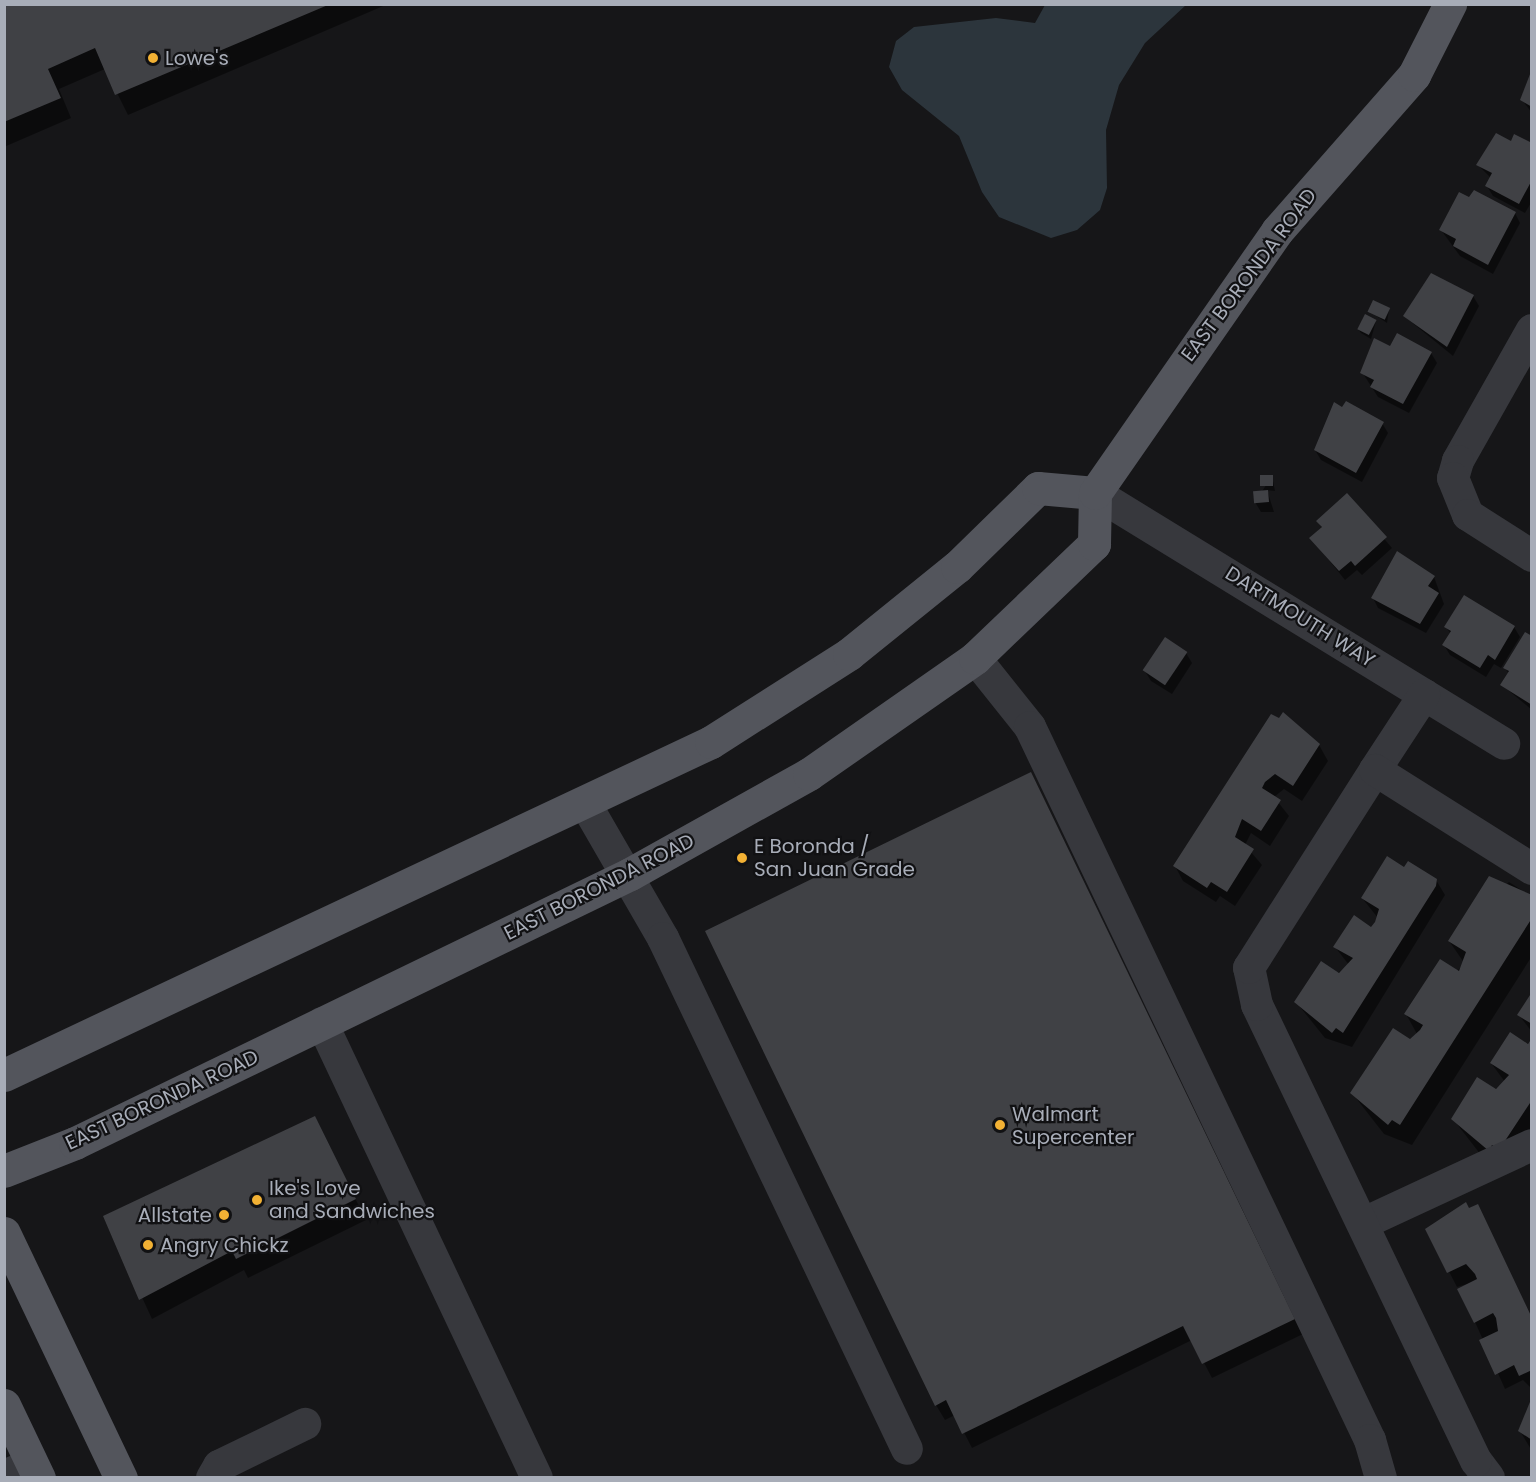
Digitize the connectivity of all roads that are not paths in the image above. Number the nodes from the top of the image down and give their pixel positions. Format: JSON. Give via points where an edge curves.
{"nodes":[{"id":1,"x":1450,"y":4,"type":"edge"},
{"id":2,"x":1532,"y":330,"type":"edge"},
{"id":3,"x":1095,"y":493,"type":"junction"},
{"id":4,"x":1532,"y":556,"type":"edge"},
{"id":5,"x":975,"y":658,"type":"junction"},
{"id":6,"x":1424,"y":695,"type":"junction"},
{"id":7,"x":1504,"y":744,"type":"dead end"},
{"id":8,"x":1375,"y":770,"type":"junction"},
{"id":9,"x":585,"y":803,"type":"junction"},
{"id":10,"x":1532,"y":869,"type":"edge"},
{"id":11,"x":630,"y":874,"type":"junction"},
{"id":12,"x":322,"y":1023,"type":"junction"},
{"id":13,"x":4,"y":1076,"type":"edge"},
{"id":14,"x":1532,"y":1145,"type":"edge"},
{"id":15,"x":4,"y":1171,"type":"edge"},
{"id":16,"x":1364,"y":1223,"type":"junction"},
{"id":17,"x":4,"y":1233,"type":"edge"},
{"id":18,"x":4,"y":1405,"type":"edge"},
{"id":19,"x":305,"y":1424,"type":"dead end"},
{"id":20,"x":907,"y":1449,"type":"dead end"},
{"id":21,"x":25,"y":1472,"type":"edge"},
{"id":22,"x":1483,"y":1475,"type":"edge"},
{"id":23,"x":121,"y":1478,"type":"edge"},
{"id":24,"x":212,"y":1478,"type":"edge"},
{"id":25,"x":537,"y":1478,"type":"edge"},
{"id":26,"x":1381,"y":1478,"type":"edge"}],
"edges":[{"from":1,"to":3,"type":"main road","name":"EAST BORONDA ROAD","via":[[1414,75],[1277,231]]},
{"from":2,"to":4,"type":"street","via":[[1458,461],[1454,478],[1468,515]]},
{"from":3,"to":5,"type":"main road","name":"EAST BORONDA ROAD","via":[[1094,544]]},
{"from":3,"to":6,"type":"street","name":"DARTMOUTH WAY"},
{"from":3,"to":9,"type":"main road","via":[[1038,488],[957,567],[801,688],[711,742]]},
{"from":5,"to":11,"type":"main road","name":"EAST BORONDA ROAD","via":[[809,774]]},
{"from":5,"to":26,"type":"street","via":[[1030,727],[1370,1440]]},
{"from":6,"to":7,"type":"street","name":"DARTMOUTH WAY"},
{"from":6,"to":8,"type":"street"},
{"from":8,"to":10,"type":"street"},
{"from":8,"to":16,"type":"street","via":[[1262,944],[1249,977],[1257,1005]]},
{"from":9,"to":11,"type":"street"},
{"from":9,"to":13,"type":"main road"},
{"from":11,"to":12,"type":"main road","name":"EAST BORONDA ROAD"},
{"from":11,"to":20,"type":"street"},
{"from":12,"to":15,"type":"main road","name":"EAST BORONDA ROAD"},
{"from":12,"to":25,"type":"street"},
{"from":14,"to":16,"type":"street"},
{"from":16,"to":22,"type":"street"},
{"from":17,"to":23,"type":"main road"},
{"from":18,"to":21,"type":"main road"},
{"from":19,"to":24,"type":"street","via":[[219,1466]]}]}
